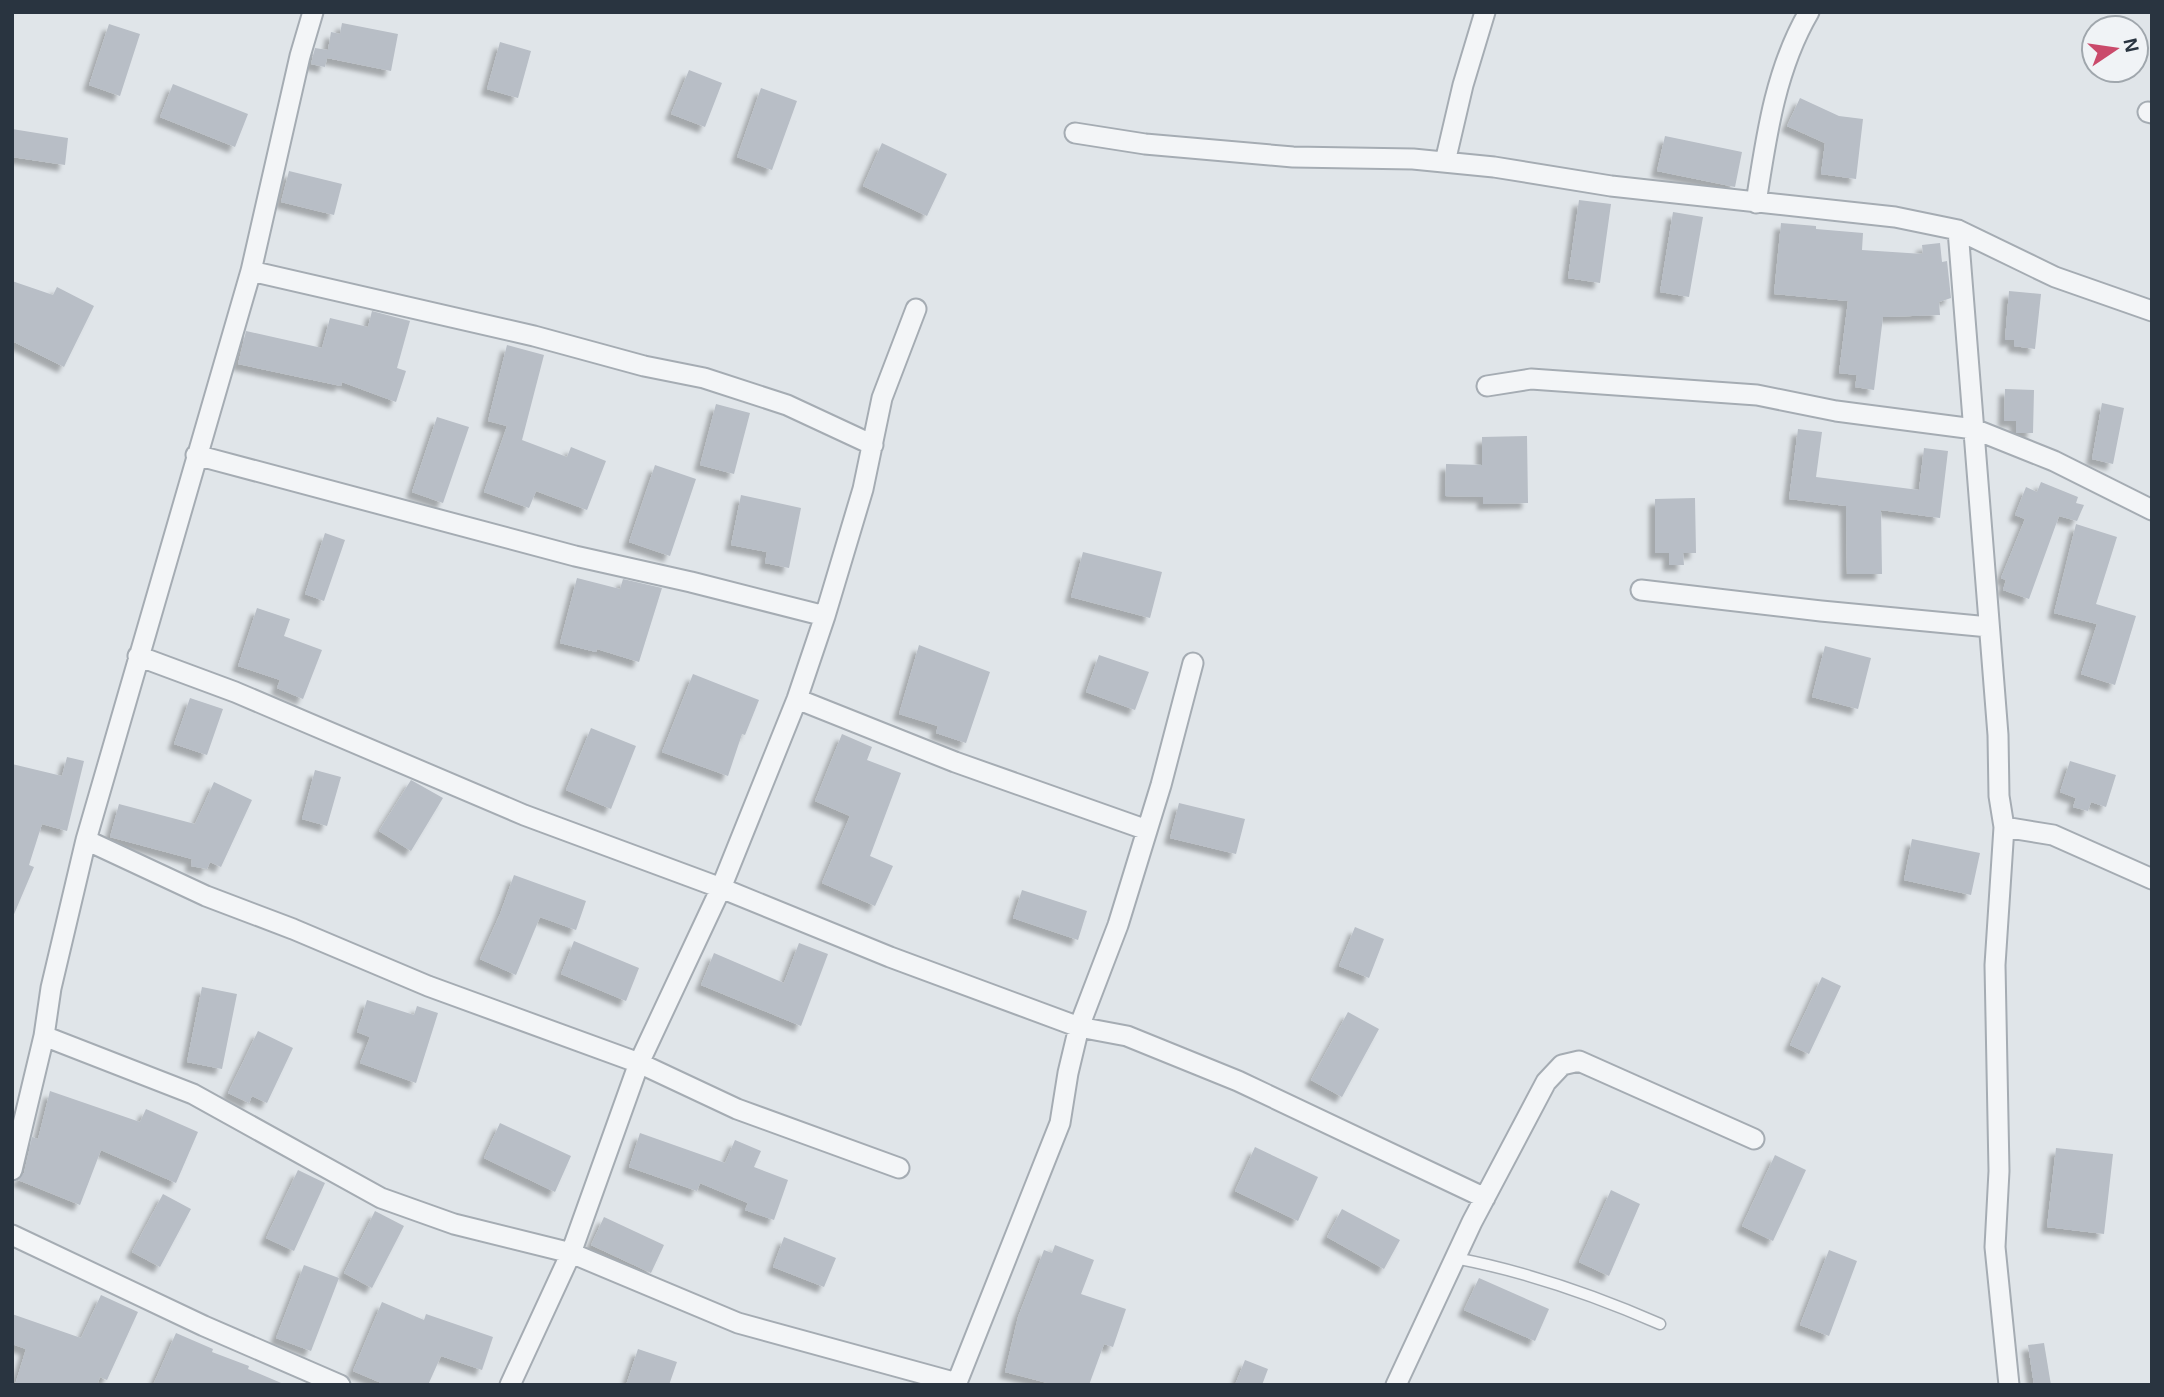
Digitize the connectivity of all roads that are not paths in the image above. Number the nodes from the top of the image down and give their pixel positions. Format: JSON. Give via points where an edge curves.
{"nodes":[{"id":1,"x":313,"y":12,"type":"edge"},
{"id":2,"x":1485,"y":12,"type":"edge"},
{"id":3,"x":1809,"y":12,"type":"edge"},
{"id":4,"x":1075,"y":133,"type":"dead end"},
{"id":5,"x":1445,"y":162,"type":"junction"},
{"id":6,"x":1756,"y":203,"type":"junction"},
{"id":7,"x":1958,"y":230,"type":"junction"},
{"id":8,"x":251,"y":271,"type":"junction"},
{"id":9,"x":916,"y":309,"type":"dead end"},
{"id":10,"x":2152,"y":311,"type":"edge"},
{"id":11,"x":1487,"y":386,"type":"dead end"},
{"id":12,"x":1974,"y":429,"type":"junction"},
{"id":13,"x":873,"y":445,"type":"junction"},
{"id":14,"x":196,"y":454,"type":"junction"},
{"id":15,"x":2152,"y":510,"type":"edge"},
{"id":16,"x":1641,"y":590,"type":"dead end"},
{"id":17,"x":825,"y":615,"type":"junction"},
{"id":18,"x":1990,"y":627,"type":"junction"},
{"id":19,"x":138,"y":656,"type":"junction"},
{"id":20,"x":1193,"y":663,"type":"dead end"},
{"id":21,"x":797,"y":699,"type":"junction"},
{"id":22,"x":2004,"y":827,"type":"junction"},
{"id":23,"x":1147,"y":830,"type":"junction"},
{"id":24,"x":86,"y":840,"type":"junction"},
{"id":25,"x":2152,"y":878,"type":"edge"},
{"id":26,"x":721,"y":888,"type":"junction"},
{"id":27,"x":1079,"y":1027,"type":"junction"},
{"id":28,"x":44,"y":1036,"type":"junction"},
{"id":29,"x":639,"y":1063,"type":"junction"},
{"id":30,"x":1754,"y":1139,"type":"dead end"},
{"id":31,"x":899,"y":1168,"type":"dead end"},
{"id":32,"x":12,"y":1170,"type":"edge"},
{"id":33,"x":1485,"y":1198,"type":"junction"},
{"id":34,"x":12,"y":1235,"type":"edge"},
{"id":35,"x":571,"y":1252,"type":"junction"},
{"id":36,"x":1455,"y":1258,"type":"junction"},
{"id":37,"x":1660,"y":1324,"type":"dead end"},
{"id":38,"x":956,"y":1384,"type":"edge"},
{"id":39,"x":340,"y":1385,"type":"edge"},
{"id":40,"x":510,"y":1385,"type":"edge"},
{"id":41,"x":1396,"y":1385,"type":"edge"},
{"id":42,"x":2009,"y":1385,"type":"edge"}],
"edges":[{"from":1,"to":8,"type":"street"},
{"from":2,"to":5,"type":"street"},
{"from":3,"to":6,"type":"street","via":[[1779,82]]},
{"from":4,"to":5,"type":"street","via":[[1293,157]]},
{"from":5,"to":6,"type":"street"},
{"from":6,"to":7,"type":"street","via":[[1895,217]]},
{"from":7,"to":10,"type":"street","via":[[2055,277]]},
{"from":7,"to":12,"type":"street"},
{"from":8,"to":13,"type":"street","via":[[704,378],[788,405]]},
{"from":8,"to":14,"type":"street"},
{"from":9,"to":13,"type":"street","via":[[883,398]]},
{"from":11,"to":12,"type":"street","via":[[1531,379],[1757,394],[1836,411]]},
{"from":12,"to":15,"type":"street","via":[[2054,461]]},
{"from":12,"to":18,"type":"street"},
{"from":13,"to":17,"type":"street"},
{"from":14,"to":17,"type":"street","via":[[575,556]]},
{"from":14,"to":19,"type":"street"},
{"from":16,"to":18,"type":"street"},
{"from":17,"to":21,"type":"street"},
{"from":18,"to":22,"type":"street"},
{"from":19,"to":24,"type":"street"},
{"from":19,"to":26,"type":"street","via":[[235,692],[524,815]]},
{"from":20,"to":23,"type":"street"},
{"from":21,"to":23,"type":"street","via":[[955,762]]},
{"from":21,"to":26,"type":"street"},
{"from":22,"to":25,"type":"street","via":[[2053,835]]},
{"from":22,"to":42,"type":"street","via":[[1995,965],[1999,1171],[1995,1247]]},
{"from":23,"to":27,"type":"street","via":[[1118,925]]},
{"from":24,"to":28,"type":"street"},
{"from":24,"to":29,"type":"street","via":[[206,896],[428,986]]},
{"from":26,"to":27,"type":"street"},
{"from":26,"to":29,"type":"street"},
{"from":27,"to":33,"type":"street","via":[[1127,1036],[1238,1081]]},
{"from":27,"to":38,"type":"street","via":[[1060,1123]]},
{"from":28,"to":32,"type":"street"},
{"from":28,"to":35,"type":"street","via":[[193,1094],[381,1198],[454,1224]]},
{"from":29,"to":31,"type":"street","via":[[737,1109]]},
{"from":29,"to":35,"type":"street"},
{"from":30,"to":33,"type":"street","via":[[1579,1060],[1562,1065],[1546,1082]]},
{"from":33,"to":36,"type":"street"},
{"from":34,"to":39,"type":"street"},
{"from":35,"to":38,"type":"street","via":[[738,1324]]},
{"from":35,"to":40,"type":"street"},
{"from":36,"to":37,"type":"lane","via":[[1496,1266],[1617,1305]]},
{"from":36,"to":41,"type":"street"}]}
